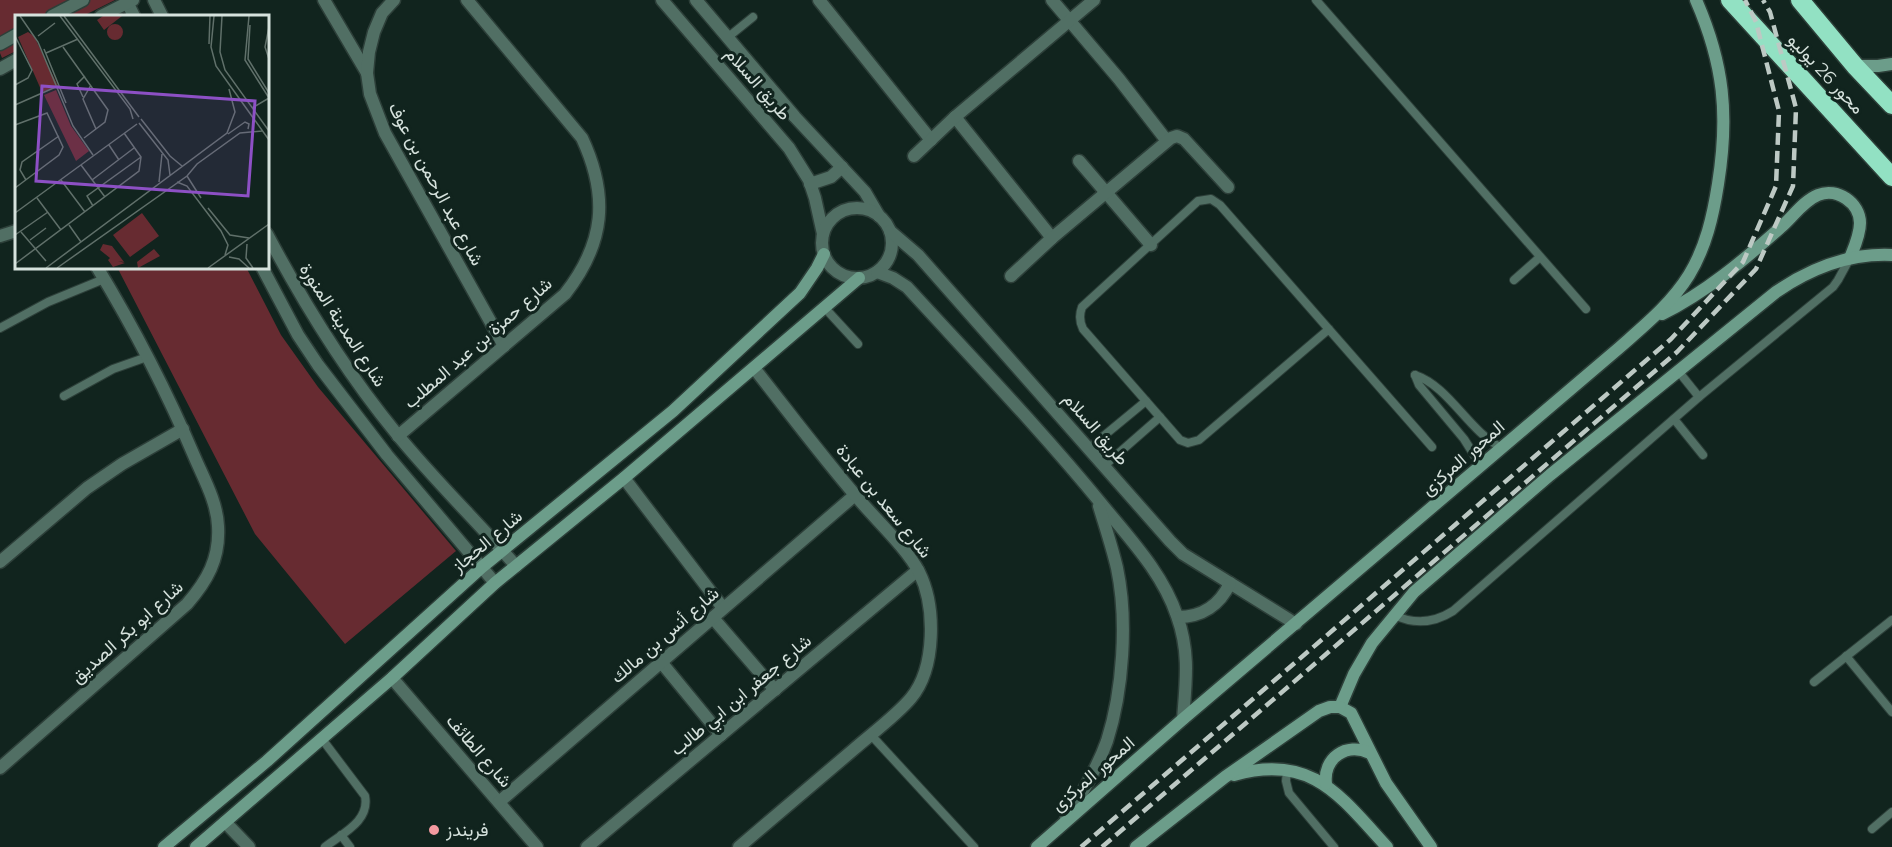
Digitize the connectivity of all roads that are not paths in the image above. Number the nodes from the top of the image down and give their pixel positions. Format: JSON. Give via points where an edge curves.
{"nodes":[{"id":1,"x":83,"y":0,"type":"edge"},
{"id":2,"x":154,"y":0,"type":"edge"},
{"id":3,"x":324,"y":0,"type":"edge"},
{"id":4,"x":394,"y":0,"type":"edge"},
{"id":5,"x":467,"y":0,"type":"edge"},
{"id":6,"x":662,"y":0,"type":"edge"},
{"id":7,"x":696,"y":0,"type":"edge"},
{"id":8,"x":819,"y":0,"type":"edge"},
{"id":9,"x":1052,"y":0,"type":"edge"},
{"id":10,"x":1094,"y":0,"type":"edge"},
{"id":11,"x":1316,"y":0,"type":"edge"},
{"id":12,"x":1696,"y":0,"type":"edge"},
{"id":13,"x":1730,"y":0,"type":"edge"},
{"id":14,"x":1800,"y":0,"type":"edge"},
{"id":15,"x":128,"y":1,"type":"edge"},
{"id":16,"x":54,"y":15,"type":"edge"},
{"id":17,"x":103,"y":15,"type":"edge"},
{"id":18,"x":134,"y":15,"type":"edge"},
{"id":19,"x":162,"y":15,"type":"edge"},
{"id":20,"x":753,"y":17,"type":"dead end"},
{"id":21,"x":1069,"y":21,"type":"junction"},
{"id":22,"x":15,"y":36,"type":"edge"},
{"id":23,"x":727,"y":38,"type":"junction"},
{"id":24,"x":0,"y":44,"type":"edge"},
{"id":25,"x":15,"y":61,"type":"edge"},
{"id":26,"x":1892,"y":64,"type":"edge"},
{"id":27,"x":1855,"y":66,"type":"junction"},
{"id":28,"x":0,"y":69,"type":"edge"},
{"id":29,"x":368,"y":73,"type":"junction"},
{"id":30,"x":1892,"y":105,"type":"edge"},
{"id":31,"x":955,"y":117,"type":"junction"},
{"id":32,"x":931,"y":140,"type":"junction"},
{"id":33,"x":1167,"y":141,"type":"junction"},
{"id":34,"x":914,"y":156,"type":"dead end"},
{"id":35,"x":1079,"y":161,"type":"dead end"},
{"id":36,"x":842,"y":167,"type":"junction"},
{"id":37,"x":1892,"y":177,"type":"edge"},
{"id":38,"x":810,"y":184,"type":"junction"},
{"id":39,"x":1228,"y":187,"type":"dead end"},
{"id":40,"x":1106,"y":192,"type":"junction"},
{"id":41,"x":879,"y":216,"type":"junction"},
{"id":42,"x":15,"y":231,"type":"edge"},
{"id":43,"x":890,"y":231,"type":"junction"},
{"id":44,"x":823,"y":234,"type":"junction"},
{"id":45,"x":0,"y":236,"type":"edge"},
{"id":46,"x":268,"y":236,"type":"edge"},
{"id":47,"x":1052,"y":238,"type":"junction"},
{"id":48,"x":1151,"y":244,"type":"junction"},
{"id":49,"x":824,"y":254,"type":"junction"},
{"id":50,"x":1892,"y":255,"type":"edge"},
{"id":51,"x":1540,"y":256,"type":"junction"},
{"id":52,"x":1850,"y":258,"type":"junction"},
{"id":53,"x":98,"y":268,"type":"edge"},
{"id":54,"x":262,"y":268,"type":"edge"},
{"id":55,"x":877,"y":273,"type":"junction"},
{"id":56,"x":1011,"y":276,"type":"dead end"},
{"id":57,"x":859,"y":278,"type":"junction"},
{"id":58,"x":104,"y":279,"type":"junction"},
{"id":59,"x":1514,"y":280,"type":"dead end"},
{"id":60,"x":824,"y":307,"type":"junction"},
{"id":61,"x":1586,"y":309,"type":"dead end"},
{"id":62,"x":1654,"y":317,"type":"junction"},
{"id":63,"x":0,"y":328,"type":"edge"},
{"id":64,"x":1329,"y":329,"type":"junction"},
{"id":65,"x":858,"y":344,"type":"dead end"},
{"id":66,"x":504,"y":346,"type":"junction"},
{"id":67,"x":147,"y":357,"type":"junction"},
{"id":68,"x":754,"y":368,"type":"junction"},
{"id":69,"x":1679,"y":372,"type":"junction"},
{"id":70,"x":64,"y":396,"type":"dead end"},
{"id":71,"x":1699,"y":397,"type":"junction"},
{"id":72,"x":1146,"y":401,"type":"junction"},
{"id":73,"x":1160,"y":417,"type":"junction"},
{"id":74,"x":1674,"y":419,"type":"junction"},
{"id":75,"x":183,"y":429,"type":"junction"},
{"id":76,"x":398,"y":436,"type":"junction"},
{"id":77,"x":1432,"y":447,"type":"dead end"},
{"id":78,"x":1089,"y":448,"type":"junction"},
{"id":79,"x":1502,"y":448,"type":"junction"},
{"id":80,"x":1703,"y":455,"type":"dead end"},
{"id":81,"x":1104,"y":466,"type":"junction"},
{"id":82,"x":1481,"y":466,"type":"junction"},
{"id":83,"x":624,"y":478,"type":"junction"},
{"id":84,"x":855,"y":495,"type":"junction"},
{"id":85,"x":1097,"y":499,"type":"junction"},
{"id":86,"x":503,"y":551,"type":"junction"},
{"id":87,"x":0,"y":562,"type":"edge"},
{"id":88,"x":516,"y":566,"type":"junction"},
{"id":89,"x":482,"y":567,"type":"junction"},
{"id":90,"x":918,"y":570,"type":"junction"},
{"id":91,"x":1230,"y":583,"type":"junction"},
{"id":92,"x":495,"y":584,"type":"junction"},
{"id":93,"x":723,"y":609,"type":"junction"},
{"id":94,"x":1394,"y":615,"type":"junction"},
{"id":95,"x":712,"y":618,"type":"junction"},
{"id":96,"x":1178,"y":618,"type":"junction"},
{"id":97,"x":1892,"y":620,"type":"edge"},
{"id":98,"x":1296,"y":624,"type":"junction"},
{"id":99,"x":1846,"y":656,"type":"junction"},
{"id":100,"x":661,"y":662,"type":"junction"},
{"id":101,"x":392,"y":678,"type":"junction"},
{"id":102,"x":1814,"y":682,"type":"dead end"},
{"id":103,"x":775,"y":690,"type":"junction"},
{"id":104,"x":1340,"y":707,"type":"junction"},
{"id":105,"x":1892,"y":712,"type":"edge"},
{"id":106,"x":1183,"y":719,"type":"junction"},
{"id":107,"x":721,"y":735,"type":"junction"},
{"id":108,"x":871,"y":735,"type":"junction"},
{"id":109,"x":322,"y":739,"type":"junction"},
{"id":110,"x":1370,"y":753,"type":"junction"},
{"id":111,"x":0,"y":768,"type":"edge"},
{"id":112,"x":1287,"y":770,"type":"junction"},
{"id":113,"x":1225,"y":777,"type":"junction"},
{"id":114,"x":1326,"y":784,"type":"junction"},
{"id":115,"x":499,"y":802,"type":"junction"},
{"id":116,"x":1892,"y":812,"type":"edge"},
{"id":117,"x":225,"y":822,"type":"junction"},
{"id":118,"x":1063,"y":824,"type":"junction"},
{"id":119,"x":1872,"y":829,"type":"dead end"},
{"id":120,"x":341,"y":835,"type":"junction"},
{"id":121,"x":164,"y":847,"type":"edge"},
{"id":122,"x":196,"y":847,"type":"edge"},
{"id":123,"x":249,"y":847,"type":"edge"},
{"id":124,"x":325,"y":847,"type":"edge"},
{"id":125,"x":350,"y":847,"type":"edge"},
{"id":126,"x":537,"y":847,"type":"edge"},
{"id":127,"x":587,"y":847,"type":"edge"},
{"id":128,"x":739,"y":847,"type":"edge"},
{"id":129,"x":974,"y":847,"type":"edge"},
{"id":130,"x":1037,"y":847,"type":"edge"},
{"id":131,"x":1136,"y":847,"type":"edge"},
{"id":132,"x":1334,"y":847,"type":"edge"},
{"id":133,"x":1387,"y":847,"type":"edge"},
{"id":134,"x":1431,"y":847,"type":"edge"}],
"edges":[{"from":1,"to":16,"type":"street"},
{"from":2,"to":19,"type":"street"},
{"from":3,"to":29,"type":"street"},
{"from":4,"to":29,"type":"street","name":"شارع عبد الرحمن بن عوف","via":[[382,13],[374,32]]},
{"from":5,"to":66,"type":"street","name":"شارع حمزة بن عبد المطلب","via":[[582,138],[597,177],[600,198],[595,239],[578,277],[565,294]]},
{"from":6,"to":38,"type":"street","name":"طريق السلام","via":[[789,148]]},
{"from":7,"to":23,"type":"street","name":"طريق السلام"},
{"from":8,"to":32,"type":"street"},
{"from":9,"to":21,"type":"street"},
{"from":10,"to":21,"type":"street"},
{"from":11,"to":51,"type":"lane"},
{"from":12,"to":62,"type":"main road","name":"المحور المركزى","via":[[1711,38],[1722,87],[1722,161],[1711,224],[1698,258],[1679,290]]},
{"from":13,"to":37,"type":"highway","name":"محور 26 يوليو"},
{"from":14,"to":27,"type":"highway","name":"محور 26 يوليو"},
{"from":15,"to":17,"type":"street"},
{"from":15,"to":18,"type":"street"},
{"from":20,"to":23,"type":"lane"},
{"from":21,"to":31,"type":"street"},
{"from":21,"to":33,"type":"street"},
{"from":22,"to":24,"type":"street"},
{"from":23,"to":36,"type":"street","name":"طريق السلام"},
{"from":25,"to":28,"type":"street"},
{"from":26,"to":27,"type":"main road"},
{"from":27,"to":30,"type":"highway","name":"محور 26 يوليو"},
{"from":29,"to":66,"type":"street","name":"شارع عبد الرحمن بن عوف","via":[[370,94],[385,133]]},
{"from":31,"to":32,"type":"street"},
{"from":31,"to":47,"type":"street"},
{"from":32,"to":34,"type":"street"},
{"from":33,"to":39,"type":"street","via":[[1177,136],[1184,139]]},
{"from":33,"to":40,"type":"street"},
{"from":35,"to":40,"type":"street"},
{"from":36,"to":38,"type":"street","via":[[831,177]]},
{"from":36,"to":41,"type":"street","name":"طريق السلام","via":[[865,192]]},
{"from":38,"to":44,"type":"street","name":"طريق السلام"},
{"from":40,"to":47,"type":"street"},
{"from":40,"to":48,"type":"street"},
{"from":41,"to":43,"type":"street"},
{"from":41,"to":44,"type":"street","via":[[871,210],[851,208],[833,218]]},
{"from":42,"to":45,"type":"street"},
{"from":43,"to":55,"type":"street","via":[[892,249]]},
{"from":43,"to":78,"type":"street","name":"طريق السلام","via":[[923,260]]},
{"from":44,"to":49,"type":"street"},
{"from":46,"to":76,"type":"street","name":"شارع المدينة المنورة","via":[[313,317],[365,395]]},
{"from":47,"to":56,"type":"street"},
{"from":48,"to":64,"type":"lane","via":[[1198,201],[1216,201]]},
{"from":48,"to":72,"type":"lane","via":[[1082,307],[1079,319]]},
{"from":49,"to":57,"type":"street","via":[[834,270]]},
{"from":49,"to":86,"type":"main road","name":"شارع الحجاز","via":[[790,304],[673,411]]},
{"from":50,"to":52,"type":"main road"},
{"from":51,"to":59,"type":"lane"},
{"from":51,"to":61,"type":"lane"},
{"from":52,"to":62,"type":"main road","via":[[1860,223],[1854,205],[1838,194],[1818,195],[1714,282]]},
{"from":52,"to":69,"type":"main road","via":[[1792,281]]},
{"from":52,"to":71,"type":"lane","via":[[1833,287]]},
{"from":53,"to":58,"type":"street","name":"شارع ابو بكر الصديق"},
{"from":54,"to":89,"type":"street","via":[[318,365],[387,456]]},
{"from":55,"to":57,"type":"street"},
{"from":55,"to":85,"type":"street","via":[[907,287]]},
{"from":57,"to":60,"type":"main road","name":"شارع الحجاز"},
{"from":58,"to":63,"type":"lane","via":[[48,302]]},
{"from":58,"to":67,"type":"street","name":"شارع ابو بكر الصديق"},
{"from":60,"to":65,"type":"lane"},
{"from":60,"to":68,"type":"main road","name":"شارع الحجاز"},
{"from":62,"to":79,"type":"main road","name":"المحور المركزى"},
{"from":64,"to":73,"type":"lane","via":[[1196,442],[1180,440]]},
{"from":64,"to":77,"type":"lane"},
{"from":66,"to":76,"type":"street","name":"شارع حمزة بن عبد المطلب"},
{"from":67,"to":70,"type":"lane","via":[[113,369]]},
{"from":67,"to":75,"type":"street","name":"شارع ابو بكر الصديق"},
{"from":68,"to":83,"type":"main road","name":"شارع الحجاز"},
{"from":68,"to":84,"type":"street","name":"شارع سعد بن عبادة"},
{"from":69,"to":71,"type":"lane"},
{"from":69,"to":94,"type":"main road","via":[[1542,482],[1414,592]]},
{"from":71,"to":74,"type":"lane"},
{"from":72,"to":73,"type":"lane"},
{"from":72,"to":78,"type":"lane"},
{"from":73,"to":81,"type":"lane"},
{"from":74,"to":80,"type":"lane"},
{"from":74,"to":94,"type":"lane","via":[[1453,611],[1437,620],[1420,622]]},
{"from":75,"to":87,"type":"street","via":[[87,488]]},
{"from":75,"to":111,"type":"street","name":"شارع ابو بكر الصديق","via":[[216,509],[218,525],[215,557],[202,587],[179,612]]},
{"from":76,"to":86,"type":"street","name":"شارع المدينة المنورة"},
{"from":78,"to":81,"type":"street","name":"طريق السلام"},
{"from":79,"to":82,"type":"main road","name":"المحور المركزى"},
{"from":79,"to":82,"type":"lane","via":[[1477,431],[1437,387],[1414,375]]},
{"from":81,"to":91,"type":"street","name":"طريق السلام","via":[[1183,554]]},
{"from":82,"to":98,"type":"main road","name":"المحور المركزى"},
{"from":83,"to":88,"type":"main road","name":"شارع الحجاز"},
{"from":83,"to":93,"type":"street"},
{"from":84,"to":90,"type":"street","name":"شارع سعد بن عبادة"},
{"from":84,"to":93,"type":"street","name":"شارع أنس بن مالك"},
{"from":85,"to":96,"type":"street","via":[[1157,576]]},
{"from":85,"to":118,"type":"street","via":[[1117,568],[1122,610],[1121,659],[1107,741],[1090,781]]},
{"from":86,"to":88,"type":"street","name":"شارع المدينة المنورة"},
{"from":86,"to":89,"type":"main road","name":"شارع الحجاز"},
{"from":88,"to":92,"type":"main road","name":"شارع الحجاز"},
{"from":89,"to":92,"type":"street"},
{"from":89,"to":121,"type":"main road","name":"شارع الحجاز","via":[[267,761]]},
{"from":90,"to":103,"type":"street","name":"شارع جعفر ابن ابي طالب"},
{"from":90,"to":108,"type":"street","name":"شارع سعد بن عبادة","via":[[931,615],[926,666],[911,698]]},
{"from":91,"to":96,"type":"street","via":[[1210,609]]},
{"from":91,"to":98,"type":"street","name":"طريق السلام"},
{"from":92,"to":101,"type":"main road","name":"شارع الحجاز"},
{"from":93,"to":95,"type":"street","name":"شارع أنس بن مالك"},
{"from":94,"to":104,"type":"main road","via":[[1362,658]]},
{"from":95,"to":100,"type":"street","name":"شارع أنس بن مالك"},
{"from":95,"to":103,"type":"street"},
{"from":96,"to":106,"type":"street","via":[[1187,660]]},
{"from":97,"to":99,"type":"lane"},
{"from":98,"to":106,"type":"main road","name":"المحور المركزى"},
{"from":99,"to":102,"type":"lane"},
{"from":99,"to":105,"type":"lane"},
{"from":100,"to":107,"type":"street"},
{"from":100,"to":115,"type":"street","name":"شارع أنس بن مالك"},
{"from":101,"to":109,"type":"main road","name":"شارع الحجاز"},
{"from":101,"to":115,"type":"street","name":"شارع الطائف"},
{"from":103,"to":107,"type":"street","name":"شارع جعفر ابن ابي طالب"},
{"from":104,"to":110,"type":"main road","via":[[1351,713]]},
{"from":104,"to":113,"type":"main road","via":[[1318,711]]},
{"from":106,"to":118,"type":"main road","name":"المحور المركزى"},
{"from":107,"to":127,"type":"street","name":"شارع جعفر ابن ابي طالب"},
{"from":108,"to":128,"type":"street","name":"شارع سعد بن عبادة"},
{"from":108,"to":129,"type":"lane"},
{"from":109,"to":117,"type":"main road","name":"شارع الحجاز"},
{"from":109,"to":120,"type":"lane","via":[[367,804],[360,820]]},
{"from":110,"to":114,"type":"main road","via":[[1357,749],[1337,754],[1326,771]]},
{"from":110,"to":134,"type":"main road","via":[[1381,776]]},
{"from":112,"to":113,"type":"main road","via":[[1266,768]]},
{"from":112,"to":114,"type":"main road"},
{"from":112,"to":132,"type":"lane","via":[[1289,793]]},
{"from":113,"to":131,"type":"main road"},
{"from":114,"to":133,"type":"main road"},
{"from":115,"to":126,"type":"street","name":"شارع الطائف"},
{"from":116,"to":119,"type":"lane"},
{"from":117,"to":122,"type":"main road","name":"شارع الحجاز"},
{"from":117,"to":123,"type":"street"},
{"from":118,"to":130,"type":"main road","name":"المحور المركزى"},
{"from":120,"to":124,"type":"lane"},
{"from":120,"to":125,"type":"lane"}]}
